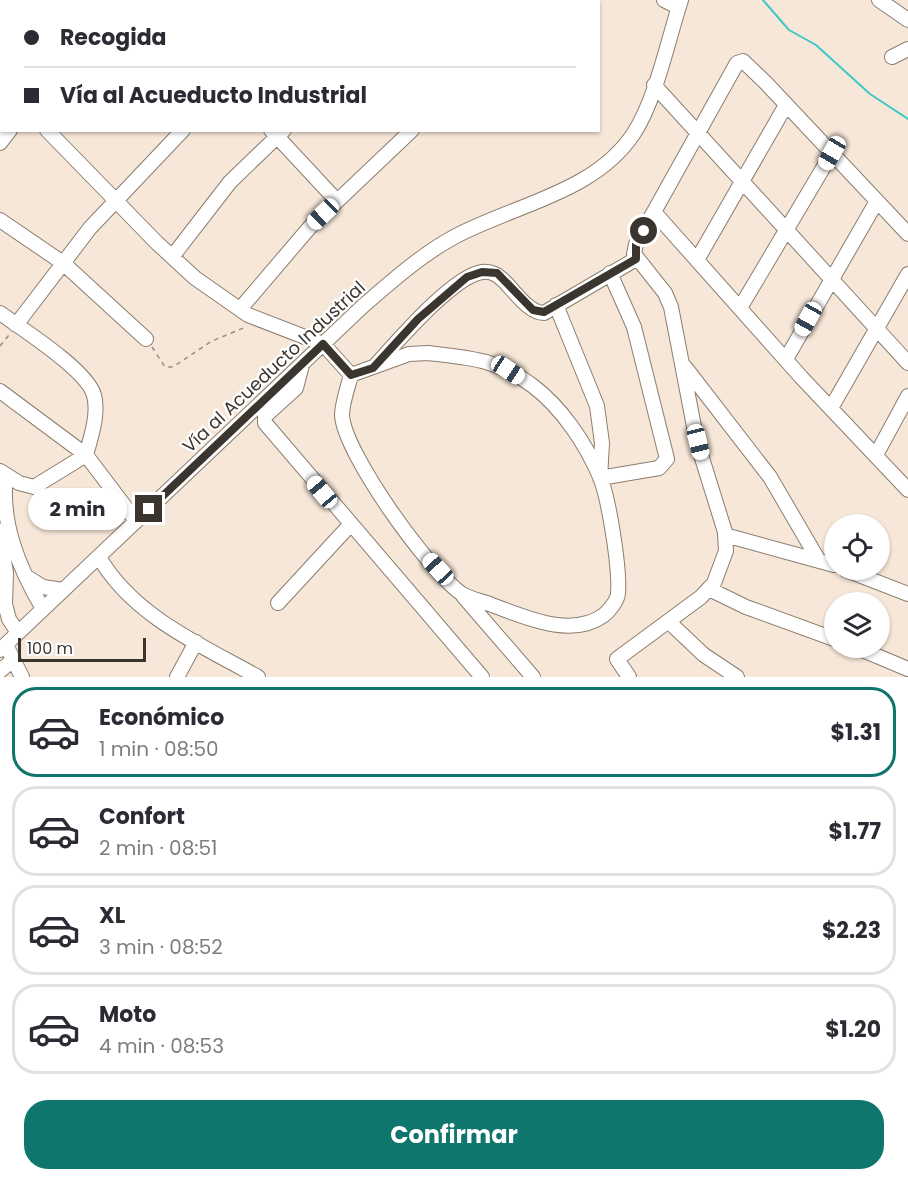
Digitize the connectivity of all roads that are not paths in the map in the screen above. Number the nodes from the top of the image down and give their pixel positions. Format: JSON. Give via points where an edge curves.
{"nodes":[{"id":1,"x":664,"y":0,"type":"edge"},
{"id":2,"x":879,"y":0,"type":"edge"},
{"id":3,"x":679,"y":4,"type":"edge"},
{"id":4,"x":908,"y":20,"type":"edge"},
{"id":5,"x":908,"y":50,"type":"edge"},
{"id":6,"x":892,"y":57,"type":"dead end"},
{"id":7,"x":654,"y":85,"type":"junction"},
{"id":8,"x":786,"y":105,"type":"junction"},
{"id":9,"x":181,"y":132,"type":"edge"},
{"id":10,"x":410,"y":132,"type":"edge"},
{"id":11,"x":696,"y":132,"type":"junction"},
{"id":12,"x":56,"y":133,"type":"edge"},
{"id":13,"x":277,"y":133,"type":"edge"},
{"id":14,"x":832,"y":153,"type":"junction"},
{"id":15,"x":742,"y":182,"type":"junction"},
{"id":16,"x":115,"y":201,"type":"junction"},
{"id":17,"x":337,"y":201,"type":"junction"},
{"id":18,"x":877,"y":201,"type":"junction"},
{"id":19,"x":654,"y":212,"type":"junction"},
{"id":20,"x":0,"y":220,"type":"edge"},
{"id":21,"x":787,"y":231,"type":"junction"},
{"id":22,"x":908,"y":234,"type":"edge"},
{"id":23,"x":172,"y":257,"type":"junction"},
{"id":24,"x":636,"y":259,"type":"junction"},
{"id":25,"x":697,"y":260,"type":"junction"},
{"id":26,"x":63,"y":263,"type":"junction"},
{"id":27,"x":610,"y":273,"type":"junction"},
{"id":28,"x":908,"y":274,"type":"edge"},
{"id":29,"x":831,"y":279,"type":"junction"},
{"id":30,"x":556,"y":305,"type":"junction"},
{"id":31,"x":740,"y":308,"type":"junction"},
{"id":32,"x":240,"y":309,"type":"junction"},
{"id":33,"x":0,"y":313,"type":"edge"},
{"id":34,"x":16,"y":325,"type":"junction"},
{"id":35,"x":875,"y":327,"type":"junction"},
{"id":36,"x":146,"y":339,"type":"road end"},
{"id":37,"x":323,"y":344,"type":"junction"},
{"id":38,"x":786,"y":359,"type":"junction"},
{"id":39,"x":908,"y":363,"type":"edge"},
{"id":40,"x":302,"y":364,"type":"junction"},
{"id":41,"x":684,"y":366,"type":"junction"},
{"id":42,"x":373,"y":368,"type":"junction"},
{"id":43,"x":351,"y":375,"type":"junction"},
{"id":44,"x":0,"y":391,"type":"edge"},
{"id":45,"x":908,"y":396,"type":"edge"},
{"id":46,"x":831,"y":408,"type":"junction"},
{"id":47,"x":86,"y":455,"type":"junction"},
{"id":48,"x":876,"y":455,"type":"junction"},
{"id":49,"x":2,"y":476,"type":"edge"},
{"id":50,"x":600,"y":478,"type":"junction"},
{"id":51,"x":908,"y":490,"type":"edge"},
{"id":52,"x":136,"y":521,"type":"junction"},
{"id":53,"x":350,"y":525,"type":"junction"},
{"id":54,"x":5,"y":529,"type":"junction"},
{"id":55,"x":725,"y":535,"type":"junction"},
{"id":56,"x":1,"y":545,"type":"edge"},
{"id":57,"x":99,"y":557,"type":"junction"},
{"id":58,"x":819,"y":561,"type":"junction"},
{"id":59,"x":824,"y":563,"type":"edge"},
{"id":60,"x":26,"y":576,"type":"junction"},
{"id":61,"x":872,"y":580,"type":"edge"},
{"id":62,"x":709,"y":589,"type":"junction"},
{"id":63,"x":63,"y":590,"type":"junction"},
{"id":64,"x":462,"y":594,"type":"junction"},
{"id":65,"x":908,"y":594,"type":"edge"},
{"id":66,"x":278,"y":603,"type":"dead end"},
{"id":67,"x":43,"y":609,"type":"junction"},
{"id":68,"x":669,"y":622,"type":"junction"},
{"id":69,"x":18,"y":633,"type":"junction"},
{"id":70,"x":824,"y":635,"type":"edge"},
{"id":71,"x":196,"y":642,"type":"junction"},
{"id":72,"x":3,"y":648,"type":"edge"},
{"id":73,"x":882,"y":658,"type":"edge"},
{"id":74,"x":13,"y":660,"type":"junction"},
{"id":75,"x":908,"y":669,"type":"edge"},
{"id":76,"x":0,"y":671,"type":"edge"},
{"id":77,"x":22,"y":677,"type":"edge"},
{"id":78,"x":177,"y":677,"type":"edge"},
{"id":79,"x":258,"y":677,"type":"edge"},
{"id":80,"x":482,"y":677,"type":"edge"},
{"id":81,"x":533,"y":677,"type":"edge"},
{"id":82,"x":628,"y":677,"type":"edge"},
{"id":83,"x":737,"y":677,"type":"edge"}],
"edges":[{"from":1,"to":3,"type":"street"},
{"from":2,"to":4,"type":"street"},
{"from":3,"to":7,"type":"street","name":"Vía al Acueducto Industrial"},
{"from":5,"to":6,"type":"street"},
{"from":7,"to":11,"type":"street"},
{"from":7,"to":37,"type":"street","name":"Vía al Acueducto Industrial","via":[[634,134],[604,166],[446,242],[401,274]]},
{"from":8,"to":11,"type":"street","via":[[740,61],[733,66]]},
{"from":8,"to":14,"type":"street"},
{"from":8,"to":15,"type":"street"},
{"from":9,"to":16,"type":"street"},
{"from":10,"to":17,"type":"street"},
{"from":11,"to":15,"type":"street"},
{"from":11,"to":19,"type":"street"},
{"from":12,"to":16,"type":"street"},
{"from":13,"to":17,"type":"street"},
{"from":13,"to":23,"type":"street","via":[[230,182]]},
{"from":14,"to":18,"type":"street"},
{"from":14,"to":21,"type":"street"},
{"from":15,"to":21,"type":"street"},
{"from":15,"to":25,"type":"street"},
{"from":16,"to":23,"type":"street"},
{"from":16,"to":26,"type":"street"},
{"from":17,"to":32,"type":"street","via":[[293,245]]},
{"from":18,"to":22,"type":"street"},
{"from":18,"to":29,"type":"street"},
{"from":19,"to":24,"type":"street","via":[[636,244]]},
{"from":19,"to":25,"type":"street"},
{"from":20,"to":26,"type":"street"},
{"from":21,"to":29,"type":"street"},
{"from":21,"to":31,"type":"street"},
{"from":23,"to":32,"type":"street"},
{"from":24,"to":27,"type":"street"},
{"from":24,"to":41,"type":"street","via":[[667,298]]},
{"from":25,"to":31,"type":"street"},
{"from":26,"to":34,"type":"street"},
{"from":26,"to":36,"type":"street"},
{"from":27,"to":30,"type":"street"},
{"from":27,"to":50,"type":"street","via":[[634,327],[667,459],[659,468]]},
{"from":28,"to":35,"type":"street"},
{"from":29,"to":35,"type":"street"},
{"from":29,"to":38,"type":"street"},
{"from":30,"to":42,"type":"street","via":[[539,313],[497,273],[467,277],[418,319]]},
{"from":30,"to":50,"type":"street","via":[[597,406],[602,443]]},
{"from":31,"to":38,"type":"street"},
{"from":32,"to":37,"type":"street"},
{"from":33,"to":34,"type":"street"},
{"from":34,"to":47,"type":"street","via":[[71,367],[91,390],[95,403]]},
{"from":35,"to":39,"type":"street"},
{"from":35,"to":46,"type":"street"},
{"from":37,"to":40,"type":"street","name":"Vía al Acueducto Industrial"},
{"from":37,"to":43,"type":"street"},
{"from":38,"to":46,"type":"street"},
{"from":40,"to":52,"type":"street","name":"Vía al Acueducto Industrial"},
{"from":40,"to":53,"type":"street","via":[[296,388],[264,420]]},
{"from":41,"to":55,"type":"street","via":[[698,442]]},
{"from":41,"to":58,"type":"street","via":[[770,477]]},
{"from":42,"to":43,"type":"street"},
{"from":42,"to":50,"type":"street","via":[[409,354],[428,353],[489,361],[508,370],[553,404]]},
{"from":43,"to":64,"type":"street","via":[[342,415],[362,468],[400,524]]},
{"from":44,"to":47,"type":"street"},
{"from":45,"to":48,"type":"street"},
{"from":46,"to":48,"type":"street"},
{"from":47,"to":49,"type":"street","via":[[41,484],[28,486]]},
{"from":47,"to":52,"type":"street"},
{"from":48,"to":51,"type":"street"},
{"from":49,"to":54,"type":"street"},
{"from":50,"to":64,"type":"street","via":[[616,553],[619,596],[606,614],[588,624],[567,626],[531,619]]},
{"from":52,"to":57,"type":"street","name":"Vía al Acueducto Industrial"},
{"from":53,"to":66,"type":"street"},
{"from":53,"to":80,"type":"street"},
{"from":54,"to":56,"type":"street"},
{"from":54,"to":60,"type":"street"},
{"from":55,"to":58,"type":"street"},
{"from":55,"to":62,"type":"street","via":[[724,557]]},
{"from":56,"to":60,"type":"street","via":[[11,564]]},
{"from":56,"to":69,"type":"street","via":[[6,613]]},
{"from":57,"to":63,"type":"street","name":"Vía al Acueducto Industrial"},
{"from":57,"to":71,"type":"street","via":[[125,592],[156,618]]},
{"from":58,"to":59,"type":"street"},
{"from":60,"to":63,"type":"street","via":[[43,587]]},
{"from":60,"to":67,"type":"street"},
{"from":61,"to":65,"type":"street"},
{"from":62,"to":68,"type":"street"},
{"from":62,"to":70,"type":"street","via":[[746,608]]},
{"from":63,"to":67,"type":"street","name":"Vía al Acueducto Industrial"},
{"from":64,"to":81,"type":"street"},
{"from":67,"to":69,"type":"street","name":"Vía al Acueducto Industrial"},
{"from":68,"to":82,"type":"street","via":[[617,659]]},
{"from":68,"to":83,"type":"street","via":[[704,655]]},
{"from":69,"to":72,"type":"street","name":"Vía al Acueducto Industrial"},
{"from":71,"to":78,"type":"street"},
{"from":71,"to":79,"type":"street"},
{"from":72,"to":74,"type":"street"},
{"from":73,"to":75,"type":"street"},
{"from":74,"to":76,"type":"street"},
{"from":74,"to":77,"type":"street"}]}
